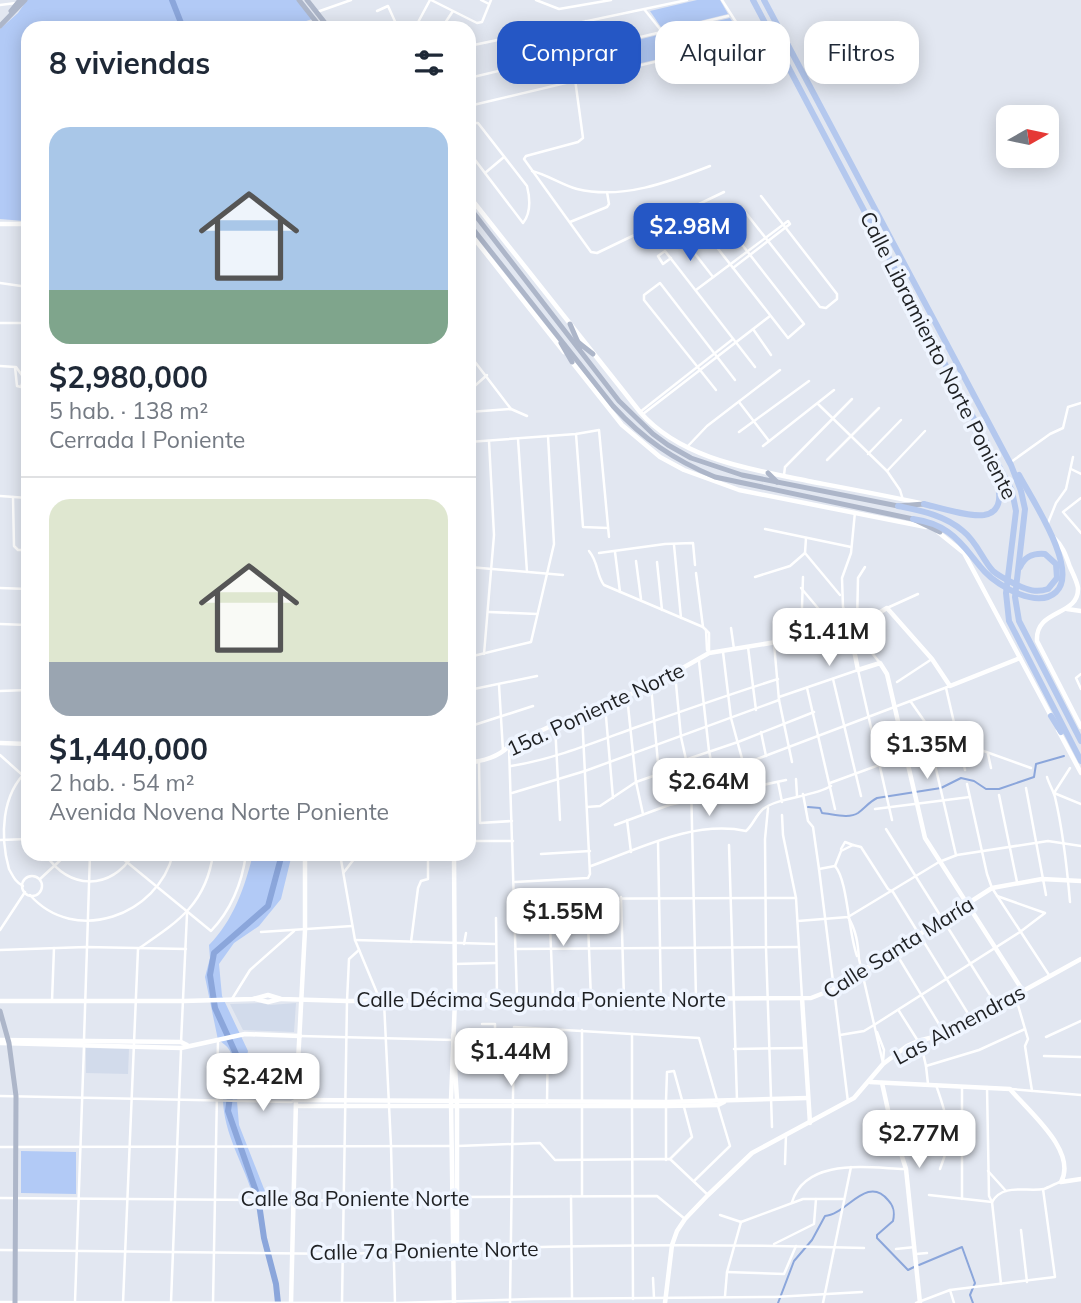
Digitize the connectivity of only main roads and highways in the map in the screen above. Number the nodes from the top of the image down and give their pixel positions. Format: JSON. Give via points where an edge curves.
{"nodes":[{"id":1,"x":299,"y":0,"type":"edge"},
{"id":2,"x":307,"y":0,"type":"edge"},
{"id":3,"x":753,"y":0,"type":"edge"},
{"id":4,"x":764,"y":0,"type":"edge"},
{"id":5,"x":21,"y":1,"type":"edge"},
{"id":6,"x":316,"y":21,"type":"edge"},
{"id":7,"x":324,"y":21,"type":"edge"},
{"id":8,"x":0,"y":24,"type":"edge"},
{"id":9,"x":835,"y":132,"type":"junction"},
{"id":10,"x":825,"y":136,"type":"junction"},
{"id":11,"x":476,"y":215,"type":"edge"},
{"id":12,"x":476,"y":233,"type":"edge"},
{"id":13,"x":570,"y":324,"type":"road end"},
{"id":14,"x":568,"y":334,"type":"junction"},
{"id":15,"x":555,"y":336,"type":"junction"},
{"id":16,"x":578,"y":342,"type":"junction"},
{"id":17,"x":593,"y":354,"type":"road end"},
{"id":18,"x":584,"y":356,"type":"junction"},
{"id":19,"x":574,"y":360,"type":"junction"},
{"id":20,"x":965,"y":402,"type":"junction"},
{"id":21,"x":1010,"y":463,"type":"junction"},
{"id":22,"x":768,"y":473,"type":"road end"},
{"id":23,"x":781,"y":480,"type":"junction"},
{"id":24,"x":846,"y":495,"type":"junction"},
{"id":25,"x":900,"y":503,"type":"junction"},
{"id":26,"x":924,"y":504,"type":"joint"},
{"id":27,"x":844,"y":505,"type":"junction"},
{"id":28,"x":914,"y":519,"type":"junction"},
{"id":29,"x":940,"y":533,"type":"road end"},
{"id":30,"x":1017,"y":575,"type":"junction"},
{"id":31,"x":1051,"y":716,"type":"road end"},
{"id":32,"x":1081,"y":741,"type":"edge"},
{"id":33,"x":1076,"y":752,"type":"junction"},
{"id":34,"x":1081,"y":761,"type":"edge"},
{"id":35,"x":0,"y":1012,"type":"edge"},
{"id":36,"x":4,"y":1041,"type":"edge"},
{"id":37,"x":15,"y":1303,"type":"edge"}],
"edges":[{"from":1,"to":6,"type":"main road"},
{"from":2,"to":7,"type":"main road"},
{"from":3,"to":10,"type":"highway","name":"Calle Libramiento Norte Poniente"},
{"from":4,"to":9,"type":"highway","name":"Calle Libramiento Norte Poniente"},
{"from":5,"to":8,"type":"main road"},
{"from":9,"to":10,"type":"highway"},
{"from":9,"to":21,"type":"highway","name":"Calle Libramiento Norte Poniente"},
{"from":10,"to":20,"type":"highway","name":"Calle Libramiento Norte Poniente"},
{"from":11,"to":14,"type":"main road"},
{"from":12,"to":15,"type":"main road"},
{"from":13,"to":16,"type":"main road"},
{"from":14,"to":16,"type":"main road"},
{"from":14,"to":18,"type":"main road"},
{"from":15,"to":19,"type":"main road"},
{"from":15,"to":19,"type":"main road"},
{"from":16,"to":17,"type":"main road"},
{"from":16,"to":18,"type":"main road"},
{"from":18,"to":23,"type":"main road","via":[[618,401],[668,445],[717,468]]},
{"from":19,"to":27,"type":"main road","via":[[628,423],[688,466],[715,477]]},
{"from":20,"to":26,"type":"highway","via":[[999,484],[999,502],[992,512],[982,515]]},
{"from":20,"to":33,"type":"highway","name":"Calle Libramiento Norte Poniente","via":[[1015,500],[1006,593],[1009,621]]},
{"from":21,"to":28,"type":"highway","via":[[1063,563],[1063,580],[1056,592],[1043,599],[1030,598],[991,578],[947,531]]},
{"from":21,"to":30,"type":"highway","name":"Calle Libramiento Norte Poniente","via":[[1025,509]]},
{"from":22,"to":23,"type":"main road"},
{"from":23,"to":24,"type":"main road"},
{"from":24,"to":25,"type":"main road"},
{"from":24,"to":27,"type":"main road"},
{"from":25,"to":26,"type":"main road"},
{"from":25,"to":30,"type":"highway","via":[[955,525],[967,534],[992,570],[1026,589],[1048,589],[1057,578],[1056,564],[1045,554],[1033,554]]},
{"from":27,"to":28,"type":"main road"},
{"from":28,"to":29,"type":"main road"},
{"from":30,"to":32,"type":"highway","name":"Calle Libramiento Norte Poniente","via":[[1019,621]]},
{"from":31,"to":33,"type":"highway"},
{"from":33,"to":34,"type":"highway","name":"Calle Libramiento Norte Poniente"},
{"from":35,"to":36,"type":"main road"},
{"from":36,"to":37,"type":"main road","via":[[16,1096]]}]}
